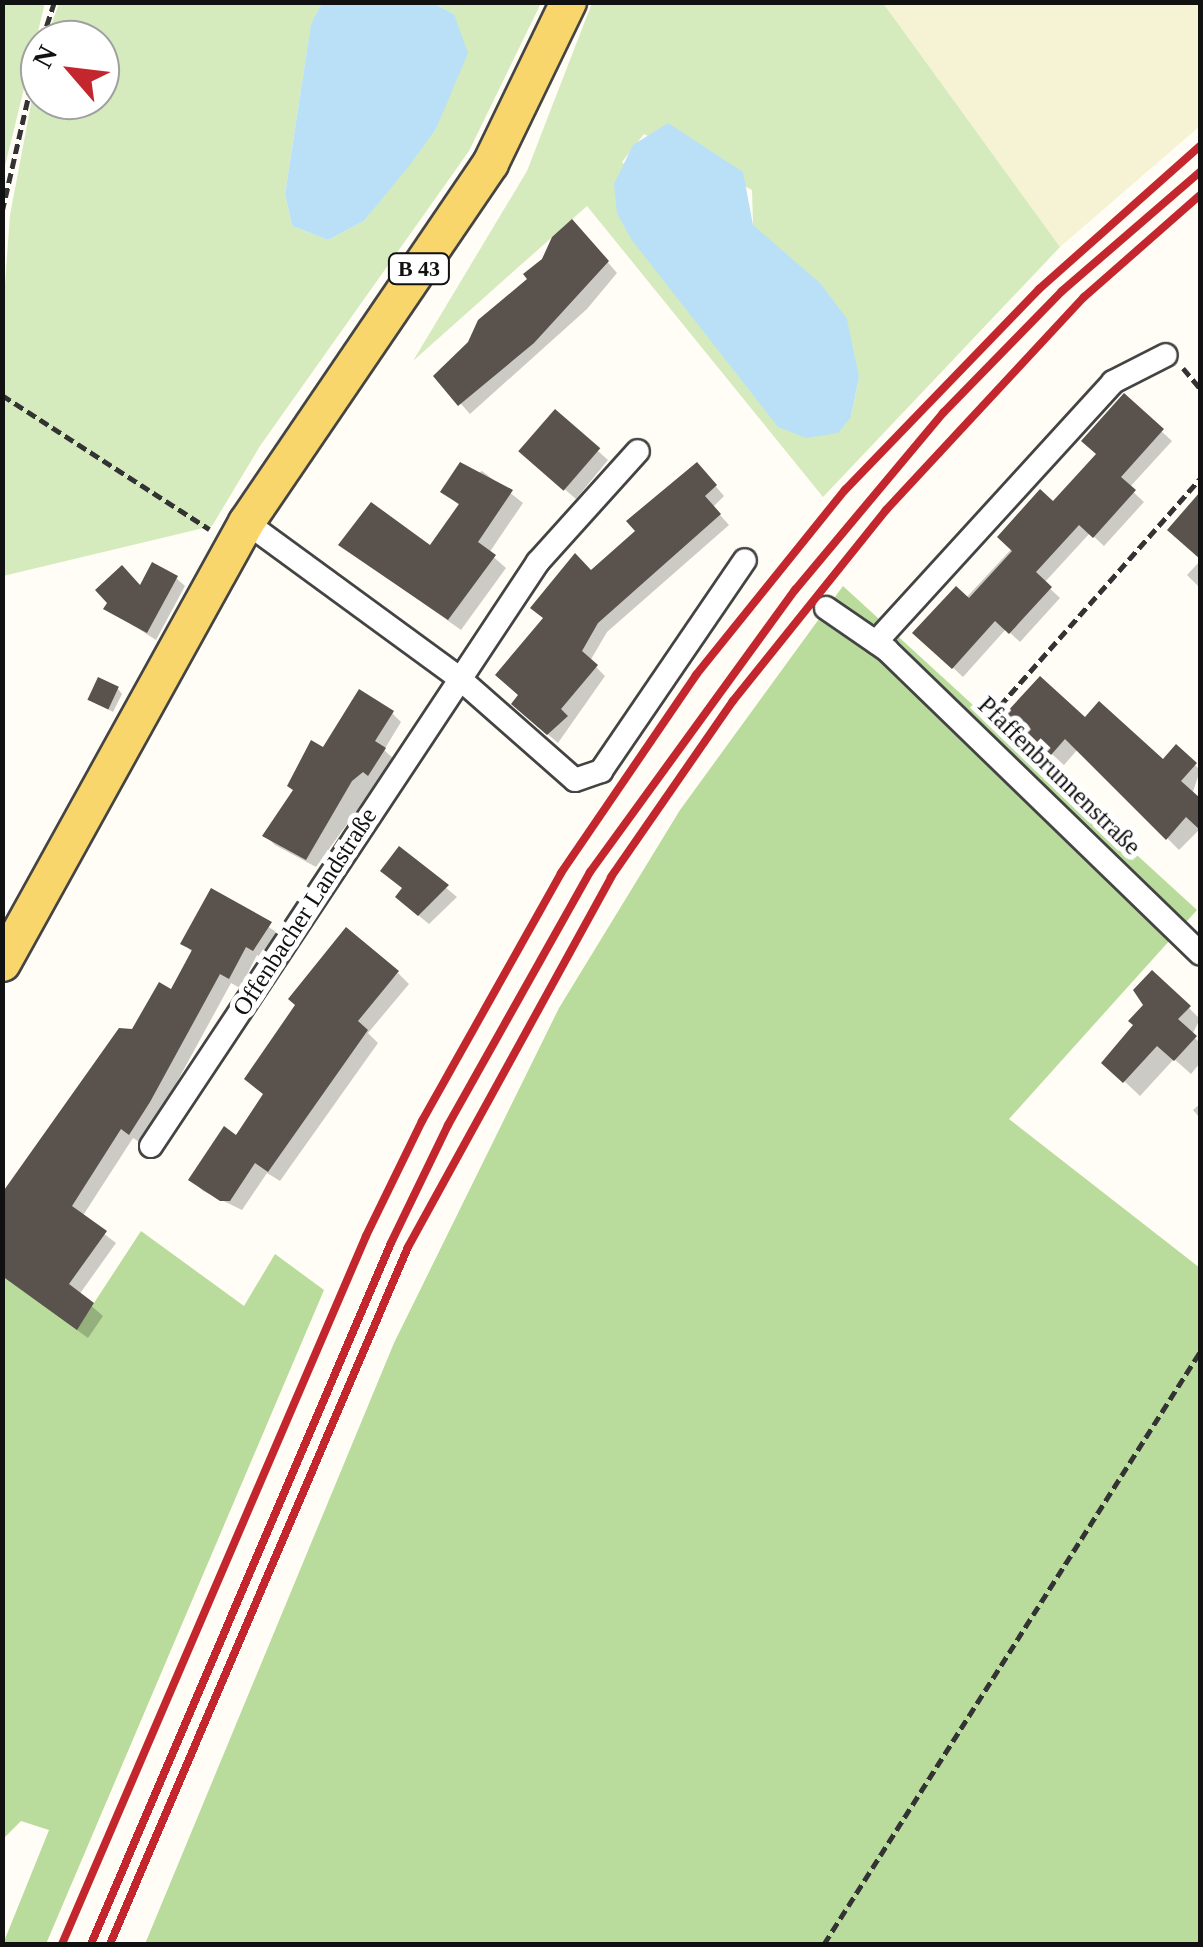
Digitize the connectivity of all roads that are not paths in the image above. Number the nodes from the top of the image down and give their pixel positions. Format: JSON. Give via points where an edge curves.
{"nodes":[{"id":1,"x":568,"y":2,"type":"edge"},
{"id":2,"x":1166,"y":354,"type":"dead end"},
{"id":3,"x":638,"y":451,"type":"dead end"},
{"id":4,"x":239,"y":533,"type":"junction"},
{"id":5,"x":744,"y":560,"type":"dead end"},
{"id":6,"x":826,"y":608,"type":"dead end"},
{"id":7,"x":876,"y":642,"type":"junction"},
{"id":8,"x":460,"y":678,"type":"junction"},
{"id":9,"x":1200,"y":953,"type":"edge"},
{"id":10,"x":2,"y":963,"type":"edge"},
{"id":11,"x":151,"y":1146,"type":"dead end"}],
"edges":[{"from":1,"to":4,"type":"main road","number":"B 43","via":[[490,163]]},
{"from":2,"to":7,"type":"street","via":[[1113,382]]},
{"from":3,"to":8,"type":"street","name":"Offenbacher Landstraße","via":[[538,562]]},
{"from":4,"to":8,"type":"street"},
{"from":4,"to":10,"type":"main road","number":"B 43"},
{"from":5,"to":8,"type":"street","via":[[592,778],[568,776]]},
{"from":6,"to":7,"type":"street","name":"Pfaffenbrunnenstraße"},
{"from":7,"to":9,"type":"street","name":"Pfaffenbrunnenstraße"},
{"from":8,"to":11,"type":"street","name":"Offenbacher Landstraße"}]}
